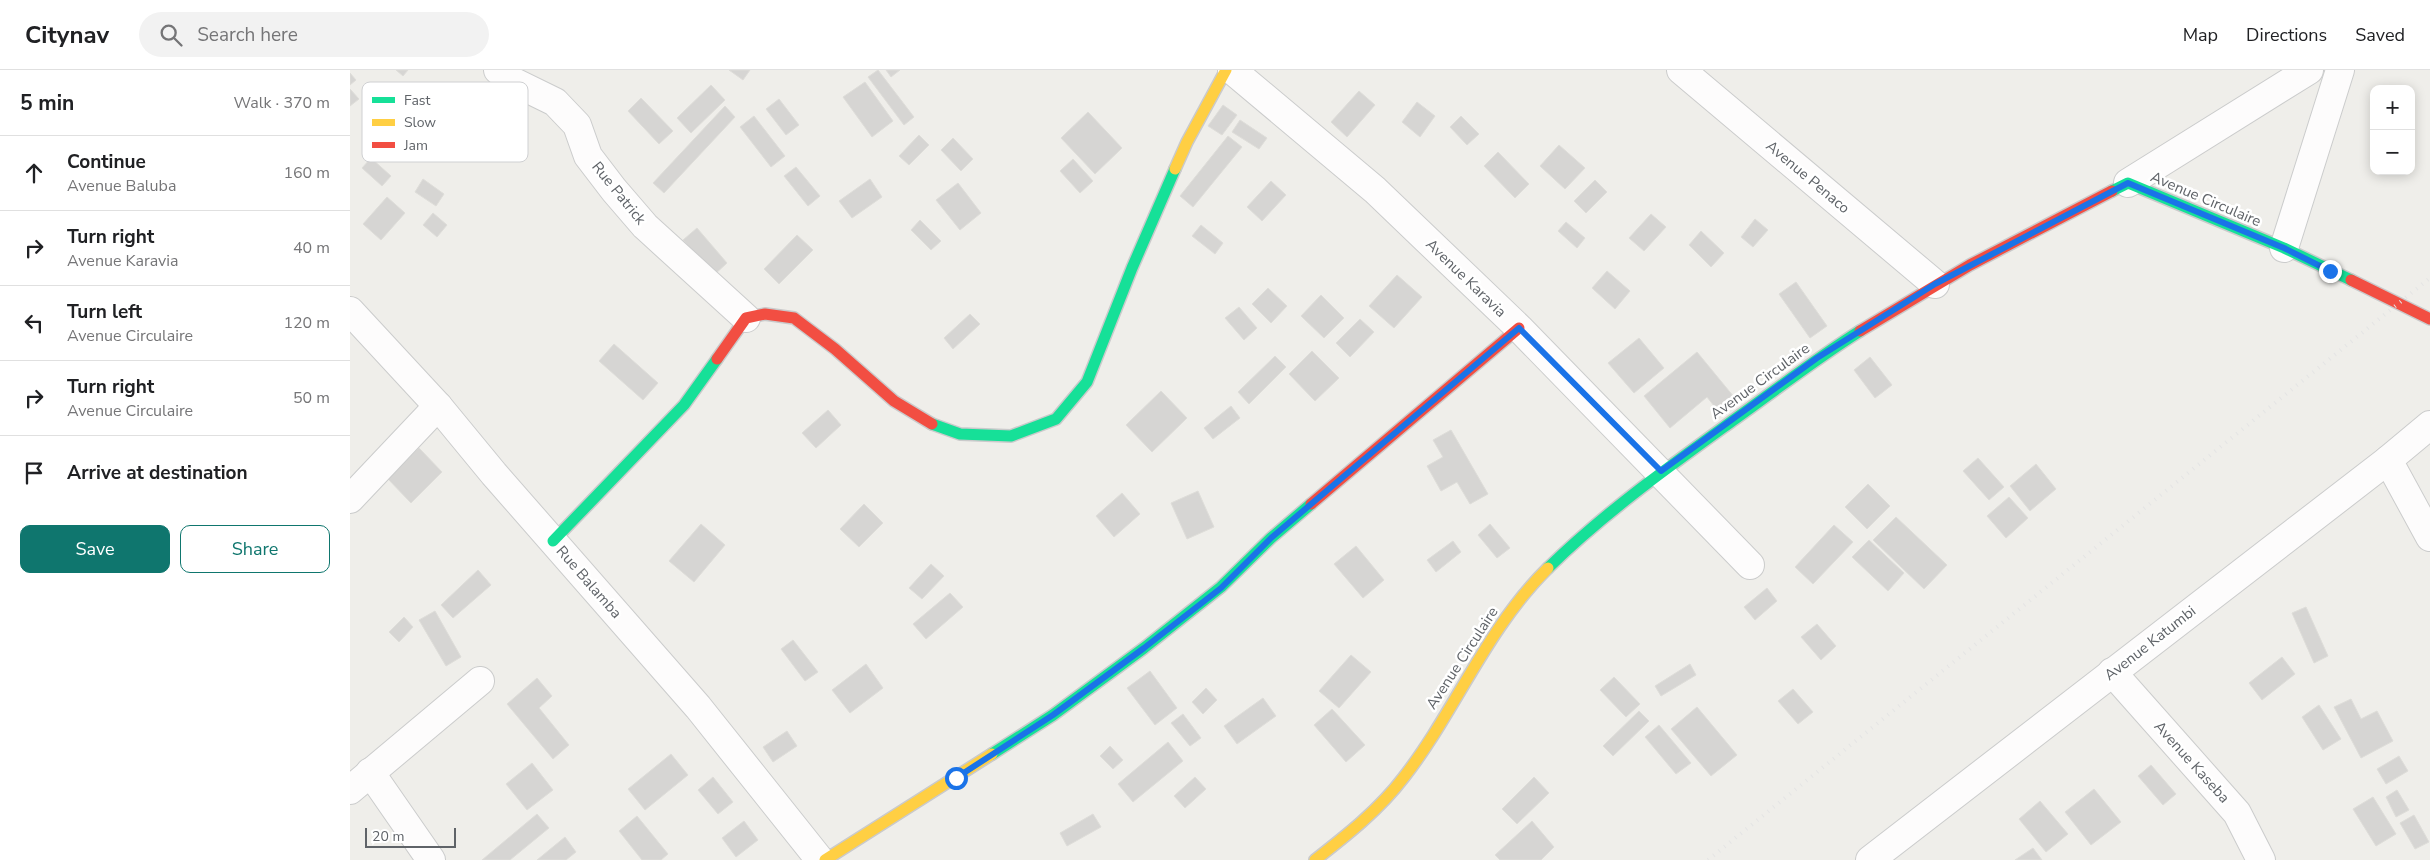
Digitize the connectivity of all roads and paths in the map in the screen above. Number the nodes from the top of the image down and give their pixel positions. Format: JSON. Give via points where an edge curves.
{"nodes":[{"id":1,"x":498,"y":70,"type":"edge"},
{"id":2,"x":1226,"y":70,"type":"edge"},
{"id":3,"x":1232,"y":70,"type":"edge"},
{"id":4,"x":1681,"y":70,"type":"edge"},
{"id":5,"x":2309,"y":70,"type":"edge"},
{"id":6,"x":2340,"y":70,"type":"edge"},
{"id":7,"x":514,"y":82,"type":"edge"},
{"id":8,"x":528,"y":89,"type":"edge"},
{"id":9,"x":2128,"y":183,"type":"junction"},
{"id":10,"x":2284,"y":248,"type":"junction"},
{"id":11,"x":1935,"y":284,"type":"junction"},
{"id":12,"x":350,"y":311,"type":"edge"},
{"id":13,"x":746,"y":318,"type":"junction"},
{"id":14,"x":2430,"y":319,"type":"edge"},
{"id":15,"x":1519,"y":328,"type":"junction"},
{"id":16,"x":438,"y":406,"type":"junction"},
{"id":17,"x":2430,"y":424,"type":"edge"},
{"id":18,"x":2388,"y":460,"type":"junction"},
{"id":19,"x":1661,"y":471,"type":"junction"},
{"id":20,"x":350,"y":500,"type":"edge"},
{"id":21,"x":2430,"y":537,"type":"edge"},
{"id":22,"x":553,"y":541,"type":"junction"},
{"id":23,"x":1750,"y":565,"type":"dead end"},
{"id":24,"x":2112,"y":672,"type":"junction"},
{"id":25,"x":480,"y":681,"type":"dead end"},
{"id":26,"x":370,"y":772,"type":"junction"},
{"id":27,"x":350,"y":790,"type":"edge"},
{"id":28,"x":1876,"y":858,"type":"edge"},
{"id":29,"x":431,"y":860,"type":"edge"},
{"id":30,"x":820,"y":860,"type":"edge"},
{"id":31,"x":825,"y":860,"type":"edge"},
{"id":32,"x":1315,"y":860,"type":"edge"},
{"id":33,"x":2262,"y":860,"type":"edge"}],
"edges":[{"from":1,"to":7,"type":"street","name":"Rue Patrick"},
{"from":2,"to":13,"type":"street","via":[[1187,142],[1086,382],[1056,419],[1011,436],[960,434],[927,422],[894,401],[794,318],[765,314]]},
{"from":3,"to":15,"type":"street","name":"Avenue Karavia","via":[[1375,190]]},
{"from":4,"to":11,"type":"street","name":"Avenue Penaco"},
{"from":5,"to":9,"type":"street"},
{"from":6,"to":10,"type":"street"},
{"from":8,"to":13,"type":"street","name":"Rue Patrick","via":[[555,102],[577,125],[588,156],[645,226]]},
{"from":9,"to":10,"type":"street","name":"Avenue Circulaire"},
{"from":9,"to":11,"type":"street","name":"Avenue Circulaire"},
{"from":10,"to":14,"type":"street","name":"Avenue Circulaire"},
{"from":11,"to":19,"type":"street","name":"Avenue Circulaire","via":[[1817,358]]},
{"from":12,"to":16,"type":"street","name":"Rue Balamba"},
{"from":13,"to":22,"type":"street","via":[[684,405]]},
{"from":15,"to":19,"type":"street","name":"Avenue Karavia"},
{"from":15,"to":31,"type":"street","via":[[1271,538],[1221,588],[1144,648],[1053,715]]},
{"from":16,"to":20,"type":"street"},
{"from":16,"to":22,"type":"street","name":"Rue Balamba"},
{"from":17,"to":18,"type":"street","name":"Avenue Katumbi"},
{"from":18,"to":21,"type":"street"},
{"from":18,"to":24,"type":"street","name":"Avenue Katumbi"},
{"from":19,"to":23,"type":"street","name":"Avenue Karavia"},
{"from":19,"to":32,"type":"street","name":"Avenue Circulaire","via":[[1568,548],[1519,600],[1456,692],[1425,746],[1385,800]]},
{"from":22,"to":30,"type":"street","name":"Rue Balamba","via":[[698,706]]},
{"from":24,"to":28,"type":"street","name":"Avenue Katumbi"},
{"from":24,"to":33,"type":"street","name":"Avenue Kaseba","via":[[2237,813]]},
{"from":25,"to":26,"type":"street"},
{"from":26,"to":27,"type":"street"},
{"from":26,"to":29,"type":"street"}]}
